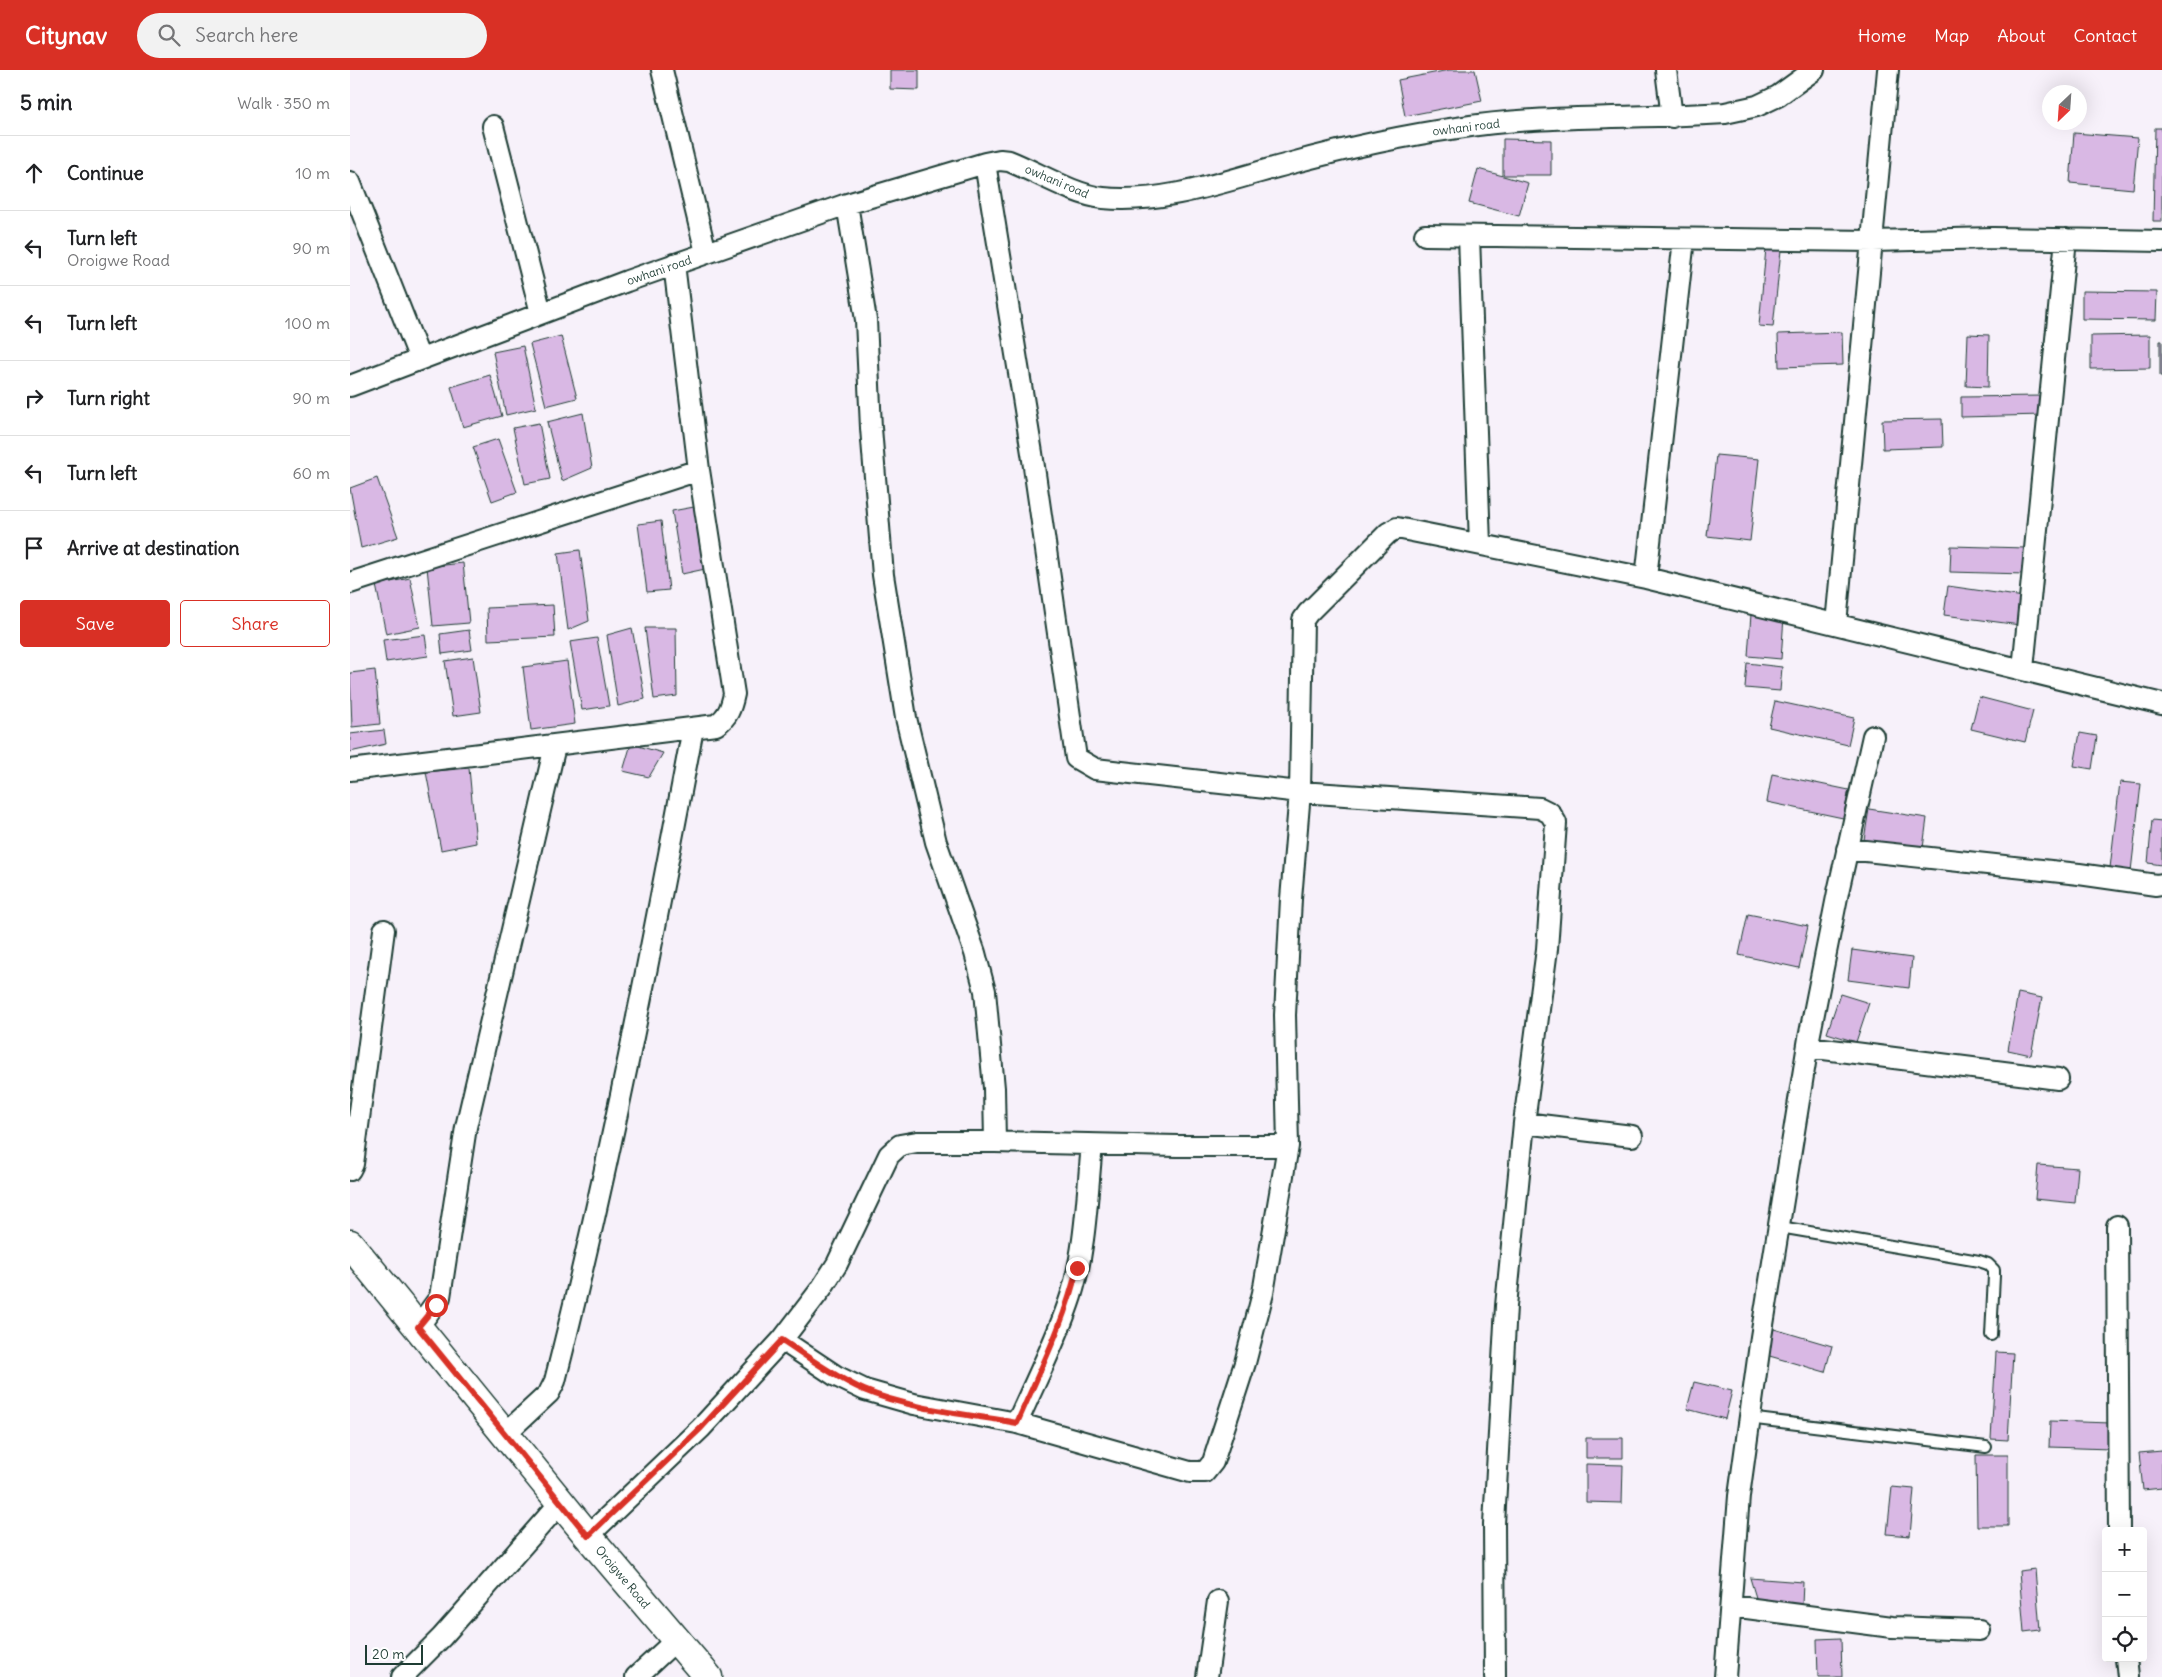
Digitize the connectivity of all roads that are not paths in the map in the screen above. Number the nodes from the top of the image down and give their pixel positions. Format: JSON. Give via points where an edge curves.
{"nodes":[{"id":1,"x":662,"y":70,"type":"edge"},
{"id":2,"x":1666,"y":70,"type":"edge"},
{"id":3,"x":1814,"y":70,"type":"edge"},
{"id":4,"x":1888,"y":70,"type":"edge"},
{"id":5,"x":1672,"y":117,"type":"junction"},
{"id":6,"x":493,"y":126,"type":"dead end"},
{"id":7,"x":985,"y":163,"type":"junction"},
{"id":8,"x":350,"y":182,"type":"edge"},
{"id":9,"x":847,"y":204,"type":"junction"},
{"id":10,"x":1425,"y":236,"type":"dead end"},
{"id":11,"x":1469,"y":236,"type":"junction"},
{"id":12,"x":1684,"y":239,"type":"junction"},
{"id":13,"x":2066,"y":239,"type":"junction"},
{"id":14,"x":1873,"y":241,"type":"junction"},
{"id":15,"x":2162,"y":241,"type":"edge"},
{"id":16,"x":706,"y":253,"type":"junction"},
{"id":17,"x":674,"y":264,"type":"junction"},
{"id":18,"x":542,"y":313,"type":"junction"},
{"id":19,"x":420,"y":359,"type":"junction"},
{"id":20,"x":350,"y":386,"type":"edge"},
{"id":21,"x":699,"y":470,"type":"junction"},
{"id":22,"x":1480,"y":544,"type":"junction"},
{"id":23,"x":1646,"y":578,"type":"junction"},
{"id":24,"x":350,"y":583,"type":"edge"},
{"id":25,"x":1836,"y":624,"type":"junction"},
{"id":26,"x":2023,"y":669,"type":"junction"},
{"id":27,"x":2162,"y":704,"type":"edge"},
{"id":28,"x":693,"y":728,"type":"junction"},
{"id":29,"x":1873,"y":736,"type":"dead end"},
{"id":30,"x":555,"y":746,"type":"junction"},
{"id":31,"x":350,"y":770,"type":"edge"},
{"id":32,"x":1300,"y":792,"type":"junction"},
{"id":33,"x":1848,"y":849,"type":"junction"},
{"id":34,"x":2162,"y":884,"type":"edge"},
{"id":35,"x":384,"y":930,"type":"dead end"},
{"id":36,"x":1808,"y":1047,"type":"junction"},
{"id":37,"x":2058,"y":1079,"type":"dead end"},
{"id":38,"x":1524,"y":1124,"type":"junction"},
{"id":39,"x":1632,"y":1136,"type":"dead end"},
{"id":40,"x":995,"y":1142,"type":"junction"},
{"id":41,"x":1092,"y":1145,"type":"junction"},
{"id":42,"x":1288,"y":1146,"type":"junction"},
{"id":43,"x":350,"y":1170,"type":"edge"},
{"id":44,"x":2117,"y":1226,"type":"dead end"},
{"id":45,"x":1780,"y":1227,"type":"junction"},
{"id":46,"x":350,"y":1244,"type":"edge"},
{"id":47,"x":418,"y":1327,"type":"junction"},
{"id":48,"x":1991,"y":1335,"type":"dead end"},
{"id":49,"x":782,"y":1340,"type":"junction"},
{"id":50,"x":1748,"y":1418,"type":"junction"},
{"id":51,"x":1017,"y":1423,"type":"junction"},
{"id":52,"x":506,"y":1433,"type":"junction"},
{"id":53,"x":1986,"y":1447,"type":"dead end"},
{"id":54,"x":561,"y":1502,"type":"junction"},
{"id":55,"x":2119,"y":1527,"type":"edge"},
{"id":56,"x":588,"y":1536,"type":"junction"},
{"id":57,"x":1218,"y":1601,"type":"dead end"},
{"id":58,"x":1731,"y":1606,"type":"junction"},
{"id":59,"x":1978,"y":1630,"type":"dead end"},
{"id":60,"x":676,"y":1640,"type":"junction"},
{"id":61,"x":2126,"y":1662,"type":"edge"},
{"id":62,"x":402,"y":1677,"type":"edge"},
{"id":63,"x":636,"y":1677,"type":"edge"},
{"id":64,"x":708,"y":1677,"type":"edge"},
{"id":65,"x":1208,"y":1677,"type":"edge"},
{"id":66,"x":1495,"y":1677,"type":"edge"},
{"id":67,"x":1725,"y":1677,"type":"edge"},
{"id":68,"x":2128,"y":1677,"type":"edge"}],
"edges":[{"from":1,"to":16,"type":"street"},
{"from":2,"to":5,"type":"street"},
{"from":3,"to":5,"type":"street","name":"owhani road","via":[[1778,96],[1757,106],[1725,113]]},
{"from":4,"to":14,"type":"street"},
{"from":5,"to":7,"type":"street","name":"owhani road","via":[[1486,123],[1420,133],[1153,198],[1102,198],[1084,194],[1008,161]]},
{"from":6,"to":18,"type":"street"},
{"from":7,"to":9,"type":"street","name":"owhani road"},
{"from":7,"to":32,"type":"street","via":[[1032,453],[1076,758],[1095,769]]},
{"from":8,"to":19,"type":"street"},
{"from":9,"to":16,"type":"street","name":"owhani road"},
{"from":9,"to":40,"type":"street","via":[[866,320],[884,585],[906,718],[936,842],[985,991],[994,1088]]},
{"from":10,"to":11,"type":"street"},
{"from":11,"to":12,"type":"street"},
{"from":11,"to":22,"type":"street"},
{"from":12,"to":14,"type":"street"},
{"from":12,"to":23,"type":"street"},
{"from":13,"to":14,"type":"street"},
{"from":13,"to":15,"type":"street"},
{"from":13,"to":26,"type":"street"},
{"from":14,"to":25,"type":"street"},
{"from":16,"to":17,"type":"street","name":"owhani road"},
{"from":17,"to":18,"type":"street","name":"owhani road"},
{"from":17,"to":21,"type":"street"},
{"from":18,"to":19,"type":"street","name":"owhani road"},
{"from":19,"to":20,"type":"street","name":"owhani road"},
{"from":21,"to":24,"type":"street"},
{"from":21,"to":28,"type":"street","via":[[734,694],[731,709],[724,719],[716,725]]},
{"from":22,"to":23,"type":"street"},
{"from":22,"to":32,"type":"street","via":[[1397,528],[1388,533],[1308,613],[1303,620]]},
{"from":23,"to":25,"type":"street"},
{"from":25,"to":26,"type":"street"},
{"from":26,"to":27,"type":"street"},
{"from":28,"to":30,"type":"street"},
{"from":28,"to":52,"type":"street","via":[[626,1072],[586,1260],[555,1381],[544,1399]]},
{"from":29,"to":33,"type":"street"},
{"from":30,"to":31,"type":"street"},
{"from":30,"to":47,"type":"street","via":[[466,1126],[440,1297]]},
{"from":32,"to":38,"type":"street","via":[[1540,808],[1550,813],[1556,823],[1547,948]]},
{"from":32,"to":42,"type":"street","via":[[1285,1015]]},
{"from":33,"to":34,"type":"street"},
{"from":33,"to":36,"type":"street"},
{"from":35,"to":43,"type":"street"},
{"from":36,"to":37,"type":"street"},
{"from":36,"to":45,"type":"street"},
{"from":38,"to":39,"type":"street"},
{"from":38,"to":66,"type":"street","via":[[1506,1306],[1494,1524]]},
{"from":40,"to":41,"type":"street"},
{"from":40,"to":49,"type":"street","via":[[917,1142],[900,1145],[889,1155],[837,1264]]},
{"from":41,"to":42,"type":"street"},
{"from":41,"to":51,"type":"street","via":[[1084,1228],[1071,1295]]},
{"from":42,"to":51,"type":"street","via":[[1263,1293],[1213,1462],[1205,1472],[1190,1472]]},
{"from":44,"to":55,"type":"street"},
{"from":45,"to":48,"type":"lane","via":[[1988,1264],[1994,1270]]},
{"from":45,"to":50,"type":"street"},
{"from":46,"to":47,"type":"street","name":"Oroigwe Road"},
{"from":47,"to":52,"type":"street","name":"Oroigwe Road"},
{"from":49,"to":51,"type":"street","via":[[836,1376],[865,1390],[914,1404]]},
{"from":49,"to":56,"type":"street","via":[[701,1428]]},
{"from":50,"to":53,"type":"lane"},
{"from":50,"to":58,"type":"street"},
{"from":52,"to":54,"type":"street","name":"Oroigwe Road"},
{"from":54,"to":56,"type":"street","name":"Oroigwe Road"},
{"from":54,"to":62,"type":"street","via":[[442,1637]]},
{"from":56,"to":60,"type":"street","name":"Oroigwe Road"},
{"from":57,"to":65,"type":"street"},
{"from":58,"to":59,"type":"street","via":[[1892,1627]]},
{"from":58,"to":67,"type":"street"},
{"from":60,"to":63,"type":"street"},
{"from":60,"to":64,"type":"street","name":"Oroigwe Road"},
{"from":61,"to":68,"type":"street"}]}
